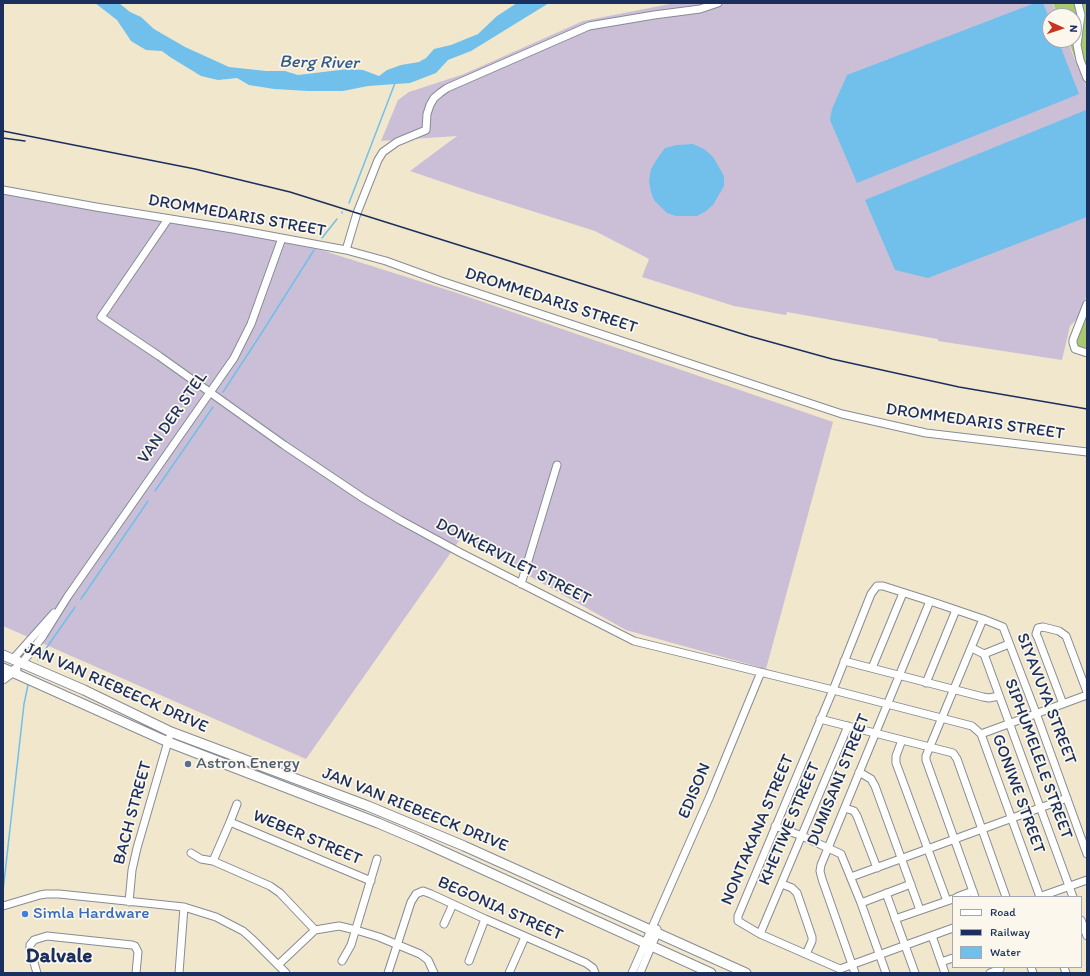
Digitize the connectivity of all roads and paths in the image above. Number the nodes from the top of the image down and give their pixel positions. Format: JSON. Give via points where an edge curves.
{"nodes":[{"id":1,"x":718,"y":3,"type":"edge"},
{"id":2,"x":1078,"y":3,"type":"edge"},
{"id":3,"x":1087,"y":78,"type":"edge"},
{"id":4,"x":3,"y":190,"type":"edge"},
{"id":5,"x":168,"y":219,"type":"junction"},
{"id":6,"x":282,"y":238,"type":"junction"},
{"id":7,"x":346,"y":250,"type":"junction"},
{"id":8,"x":1087,"y":304,"type":"edge"},
{"id":9,"x":1087,"y":353,"type":"edge"},
{"id":10,"x":210,"y":393,"type":"junction"},
{"id":11,"x":1087,"y":452,"type":"edge"},
{"id":12,"x":557,"y":466,"type":"dead end"},
{"id":13,"x":521,"y":584,"type":"junction"},
{"id":14,"x":904,"y":593,"type":"junction"},
{"id":15,"x":930,"y":601,"type":"junction"},
{"id":16,"x":64,"y":603,"type":"junction"},
{"id":17,"x":956,"y":610,"type":"junction"},
{"id":18,"x":983,"y":619,"type":"junction"},
{"id":19,"x":1010,"y":644,"type":"junction"},
{"id":20,"x":972,"y":648,"type":"junction"},
{"id":21,"x":984,"y":654,"type":"junction"},
{"id":22,"x":3,"y":655,"type":"edge"},
{"id":23,"x":13,"y":659,"type":"junction"},
{"id":24,"x":844,"y":661,"type":"junction"},
{"id":25,"x":22,"y":663,"type":"junction"},
{"id":26,"x":872,"y":668,"type":"junction"},
{"id":27,"x":6,"y":669,"type":"edge"},
{"id":28,"x":761,"y":672,"type":"junction"},
{"id":29,"x":899,"y":676,"type":"junction"},
{"id":30,"x":24,"y":678,"type":"junction"},
{"id":31,"x":3,"y":681,"type":"edge"},
{"id":32,"x":926,"y":683,"type":"junction"},
{"id":33,"x":833,"y":690,"type":"junction"},
{"id":34,"x":954,"y":690,"type":"junction"},
{"id":35,"x":1087,"y":692,"type":"edge"},
{"id":36,"x":999,"y":696,"type":"junction"},
{"id":37,"x":1087,"y":696,"type":"edge"},
{"id":38,"x":887,"y":704,"type":"junction"},
{"id":39,"x":1063,"y":704,"type":"junction"},
{"id":40,"x":1036,"y":713,"type":"junction"},
{"id":41,"x":820,"y":719,"type":"junction"},
{"id":42,"x":942,"y":719,"type":"junction"},
{"id":43,"x":1010,"y":723,"type":"junction"},
{"id":44,"x":848,"y":726,"type":"junction"},
{"id":45,"x":171,"y":732,"type":"junction"},
{"id":46,"x":875,"y":733,"type":"junction"},
{"id":47,"x":981,"y":734,"type":"junction"},
{"id":48,"x":902,"y":740,"type":"junction"},
{"id":49,"x":168,"y":742,"type":"junction"},
{"id":50,"x":930,"y":747,"type":"junction"},
{"id":51,"x":859,"y":772,"type":"junction"},
{"id":52,"x":1067,"y":798,"type":"junction"},
{"id":53,"x":237,"y":804,"type":"dead end"},
{"id":54,"x":845,"y":808,"type":"junction"},
{"id":55,"x":1040,"y":808,"type":"junction"},
{"id":56,"x":1011,"y":819,"type":"junction"},
{"id":57,"x":230,"y":822,"type":"junction"},
{"id":58,"x":775,"y":826,"type":"junction"},
{"id":59,"x":982,"y":830,"type":"junction"},
{"id":60,"x":802,"y":836,"type":"junction"},
{"id":61,"x":955,"y":839,"type":"junction"},
{"id":62,"x":827,"y":847,"type":"junction"},
{"id":63,"x":928,"y":849,"type":"junction"},
{"id":64,"x":191,"y":853,"type":"dead end"},
{"id":65,"x":1087,"y":854,"type":"edge"},
{"id":66,"x":903,"y":858,"type":"junction"},
{"id":67,"x":377,"y":859,"type":"dead end"},
{"id":68,"x":213,"y":861,"type":"junction"},
{"id":69,"x":877,"y":868,"type":"junction"},
{"id":70,"x":851,"y":877,"type":"junction"},
{"id":71,"x":1087,"y":880,"type":"edge"},
{"id":72,"x":371,"y":881,"type":"junction"},
{"id":73,"x":782,"y":884,"type":"junction"},
{"id":74,"x":912,"y":884,"type":"junction"},
{"id":75,"x":1069,"y":887,"type":"junction"},
{"id":76,"x":886,"y":893,"type":"junction"},
{"id":77,"x":974,"y":894,"type":"edge"},
{"id":78,"x":963,"y":896,"type":"edge"},
{"id":79,"x":1006,"y":896,"type":"edge"},
{"id":80,"x":1040,"y":896,"type":"edge"},
{"id":81,"x":1043,"y":896,"type":"edge"},
{"id":82,"x":1073,"y":896,"type":"edge"},
{"id":83,"x":950,"y":900,"type":"edge"},
{"id":84,"x":129,"y":902,"type":"junction"},
{"id":85,"x":861,"y":903,"type":"junction"},
{"id":86,"x":453,"y":904,"type":"junction"},
{"id":87,"x":3,"y":906,"type":"edge"},
{"id":88,"x":184,"y":907,"type":"junction"},
{"id":89,"x":920,"y":910,"type":"junction"},
{"id":90,"x":485,"y":919,"type":"junction"},
{"id":91,"x":895,"y":919,"type":"junction"},
{"id":92,"x":1082,"y":923,"type":"edge"},
{"id":93,"x":444,"y":924,"type":"dead end"},
{"id":94,"x":952,"y":928,"type":"edge"},
{"id":95,"x":315,"y":930,"type":"junction"},
{"id":96,"x":356,"y":930,"type":"junction"},
{"id":97,"x":654,"y":932,"type":"junction"},
{"id":98,"x":760,"y":934,"type":"junction"},
{"id":99,"x":932,"y":936,"type":"junction"},
{"id":100,"x":1087,"y":936,"type":"edge"},
{"id":101,"x":525,"y":937,"type":"junction"},
{"id":102,"x":398,"y":944,"type":"junction"},
{"id":103,"x":649,"y":945,"type":"junction"},
{"id":104,"x":906,"y":945,"type":"junction"},
{"id":105,"x":806,"y":954,"type":"junction"},
{"id":106,"x":880,"y":954,"type":"junction"},
{"id":107,"x":952,"y":958,"type":"edge"},
{"id":108,"x":342,"y":961,"type":"dead end"},
{"id":109,"x":469,"y":961,"type":"dead end"},
{"id":110,"x":941,"y":962,"type":"junction"},
{"id":111,"x":278,"y":965,"type":"junction"},
{"id":112,"x":853,"y":965,"type":"junction"},
{"id":113,"x":1000,"y":970,"type":"edge"},
{"id":114,"x":389,"y":972,"type":"edge"},
{"id":115,"x":37,"y":973,"type":"edge"},
{"id":116,"x":136,"y":973,"type":"edge"},
{"id":117,"x":179,"y":973,"type":"edge"},
{"id":118,"x":286,"y":973,"type":"edge"},
{"id":119,"x":434,"y":973,"type":"edge"},
{"id":120,"x":509,"y":973,"type":"edge"},
{"id":121,"x":595,"y":973,"type":"edge"},
{"id":122,"x":632,"y":973,"type":"edge"},
{"id":123,"x":640,"y":973,"type":"edge"},
{"id":124,"x":711,"y":973,"type":"edge"},
{"id":125,"x":746,"y":973,"type":"edge"},
{"id":126,"x":855,"y":973,"type":"edge"},
{"id":127,"x":886,"y":973,"type":"edge"},
{"id":128,"x":915,"y":973,"type":"edge"},
{"id":129,"x":945,"y":973,"type":"edge"},
{"id":130,"x":990,"y":973,"type":"edge"}],
"edges":[{"from":1,"to":7,"type":"street","via":[[700,9],[589,26],[447,88],[434,98],[430,105],[426,130],[397,142],[383,152],[378,160],[357,213]]},
{"from":2,"to":3,"type":"street","via":[[1081,15],[1077,45]]},
{"from":4,"to":5,"type":"street","name":"DROMMEDARIS STREET"},
{"from":5,"to":6,"type":"street","name":"DROMMEDARIS STREET"},
{"from":5,"to":10,"type":"street","name":"DONKERVILET STREET","via":[[102,317]]},
{"from":6,"to":7,"type":"street","name":"DROMMEDARIS STREET"},
{"from":6,"to":10,"type":"street","name":"VAN DER STEL","via":[[243,342]]},
{"from":7,"to":11,"type":"street","name":"DROMMEDARIS STREET","via":[[386,261],[842,414],[926,433]]},
{"from":8,"to":9,"type":"street","via":[[1072,343],[1075,349]]},
{"from":10,"to":13,"type":"street","name":"DONKERVILET STREET","via":[[370,502]]},
{"from":10,"to":16,"type":"street","name":"VAN DER STEL"},
{"from":12,"to":13,"type":"street"},
{"from":13,"to":28,"type":"street","name":"DONKERVILET STREET","via":[[634,641]]},
{"from":14,"to":15,"type":"street","name":"SIYAVUYA STREET"},
{"from":14,"to":24,"type":"street","name":"SIYAVUYA STREET","via":[[883,586],[875,588]]},
{"from":14,"to":26,"type":"street"},
{"from":15,"to":17,"type":"street","name":"SIYAVUYA STREET"},
{"from":15,"to":29,"type":"street","name":"DUMISANI STREET"},
{"from":16,"to":23,"type":"street","name":"VAN DER STEL"},
{"from":16,"to":25,"type":"street","name":"VAN DER STEL"},
{"from":17,"to":18,"type":"street","name":"SIYAVUYA STREET"},
{"from":17,"to":32,"type":"street"},
{"from":18,"to":19,"type":"street","name":"SIYAVUYA STREET","via":[[1003,627]]},
{"from":18,"to":20,"type":"street"},
{"from":19,"to":21,"type":"street"},
{"from":19,"to":40,"type":"street","name":"SIYAVUYA STREET"},
{"from":20,"to":21,"type":"street"},
{"from":20,"to":34,"type":"street"},
{"from":21,"to":36,"type":"street","name":"SIPHUMELELE STREET"},
{"from":22,"to":23,"type":"main road","name":"JAN VAN RIEBEECK DRIVE"},
{"from":23,"to":25,"type":"main road","name":"JAN VAN RIEBEECK DRIVE"},
{"from":23,"to":27,"type":"main road","name":"VAN DER STEL"},
{"from":24,"to":26,"type":"street"},
{"from":24,"to":33,"type":"street","name":"SIYAVUYA STREET"},
{"from":25,"to":27,"type":"main road","name":"VAN DER STEL"},
{"from":25,"to":45,"type":"main road","name":"JAN VAN RIEBEECK DRIVE"},
{"from":26,"to":29,"type":"street"},
{"from":27,"to":30,"type":"main road","name":"JAN VAN RIEBEECK DRIVE"},
{"from":27,"to":31,"type":"main road","name":"VAN DER STEL"},
{"from":28,"to":33,"type":"street","name":"DONKERVILET STREET"},
{"from":28,"to":97,"type":"street","name":"EDISON","via":[[656,920]]},
{"from":29,"to":32,"type":"street"},
{"from":29,"to":38,"type":"street","name":"DUMISANI STREET"},
{"from":30,"to":31,"type":"main road"},
{"from":30,"to":49,"type":"main road","name":"JAN VAN RIEBEECK DRIVE"},
{"from":32,"to":34,"type":"street"},
{"from":33,"to":38,"type":"street","name":"GONIWE STREET"},
{"from":33,"to":41,"type":"street","name":"NONTAKANA STREET"},
{"from":34,"to":36,"type":"street","via":[[989,698]]},
{"from":34,"to":42,"type":"street"},
{"from":35,"to":39,"type":"street","via":[[1066,636],[1059,631],[1038,628],[1036,634]]},
{"from":36,"to":43,"type":"street","name":"SIPHUMELELE STREET"},
{"from":37,"to":39,"type":"street"},
{"from":38,"to":42,"type":"street","name":"GONIWE STREET"},
{"from":38,"to":46,"type":"street","name":"DUMISANI STREET"},
{"from":39,"to":40,"type":"street"},
{"from":40,"to":43,"type":"street"},
{"from":40,"to":52,"type":"street","name":"SIYAVUYA STREET"},
{"from":41,"to":44,"type":"street"},
{"from":41,"to":58,"type":"street","name":"NONTAKANA STREET"},
{"from":42,"to":47,"type":"street","name":"GONIWE STREET","via":[[972,726]]},
{"from":42,"to":50,"type":"street"},
{"from":43,"to":47,"type":"street"},
{"from":43,"to":55,"type":"street","name":"SIPHUMELELE STREET"},
{"from":44,"to":46,"type":"street"},
{"from":44,"to":60,"type":"street","name":"KHETIWE STREET"},
{"from":45,"to":49,"type":"street","name":"BACH STREET"},
{"from":45,"to":97,"type":"main road","name":"JAN VAN RIEBEECK DRIVE","via":[[417,825]]},
{"from":46,"to":48,"type":"street"},
{"from":46,"to":51,"type":"street","name":"DUMISANI STREET"},
{"from":47,"to":56,"type":"street","name":"GONIWE STREET"},
{"from":48,"to":50,"type":"street"},
{"from":48,"to":63,"type":"street","via":[[896,763]]},
{"from":49,"to":84,"type":"street","name":"BACH STREET","via":[[137,848]]},
{"from":49,"to":103,"type":"main road","name":"JAN VAN RIEBEECK DRIVE","via":[[398,832]]},
{"from":50,"to":59,"type":"street","via":[[950,751],[955,756]]},
{"from":50,"to":61,"type":"street","via":[[926,756],[927,763]]},
{"from":51,"to":54,"type":"street","name":"DUMISANI STREET"},
{"from":51,"to":66,"type":"street","via":[[873,782]]},
{"from":52,"to":55,"type":"street"},
{"from":52,"to":65,"type":"street","name":"SIYAVUYA STREET"},
{"from":53,"to":57,"type":"street"},
{"from":54,"to":62,"type":"street","name":"DUMISANI STREET"},
{"from":54,"to":69,"type":"street","via":[[854,811],[857,816]]},
{"from":55,"to":56,"type":"street"},
{"from":55,"to":75,"type":"street","name":"SIPHUMELELE STREET"},
{"from":56,"to":59,"type":"street"},
{"from":56,"to":80,"type":"street","name":"GONIWE STREET"},
{"from":57,"to":68,"type":"street"},
{"from":57,"to":72,"type":"street","name":"WEBER STREET"},
{"from":58,"to":60,"type":"street"},
{"from":58,"to":98,"type":"street","name":"NONTAKANA STREET","via":[[738,916],[740,923]]},
{"from":59,"to":61,"type":"street"},
{"from":59,"to":79,"type":"street"},
{"from":60,"to":62,"type":"street"},
{"from":60,"to":73,"type":"street","name":"KHETIWE STREET"},
{"from":61,"to":63,"type":"street"},
{"from":61,"to":77,"type":"street"},
{"from":62,"to":70,"type":"street","via":[[841,854]]},
{"from":62,"to":112,"type":"street","name":"DUMISANI STREET","via":[[820,871]]},
{"from":63,"to":66,"type":"street"},
{"from":63,"to":83,"type":"street"},
{"from":64,"to":68,"type":"street","via":[[201,859]]},
{"from":66,"to":69,"type":"street"},
{"from":66,"to":74,"type":"street"},
{"from":67,"to":72,"type":"street"},
{"from":68,"to":95,"type":"street","via":[[275,889]]},
{"from":69,"to":70,"type":"street"},
{"from":70,"to":85,"type":"street"},
{"from":71,"to":75,"type":"street"},
{"from":72,"to":96,"type":"street"},
{"from":73,"to":98,"type":"street","name":"KHETIWE STREET"},
{"from":73,"to":105,"type":"street","via":[[795,891],[812,937]]},
{"from":74,"to":76,"type":"street"},
{"from":74,"to":89,"type":"street"},
{"from":75,"to":81,"type":"street"},
{"from":75,"to":82,"type":"street","name":"SIPHUMELELE STREET"},
{"from":76,"to":85,"type":"street"},
{"from":76,"to":91,"type":"street"},
{"from":77,"to":78,"type":"street"},
{"from":83,"to":89,"type":"street"},
{"from":84,"to":87,"type":"street","via":[[46,894]]},
{"from":84,"to":88,"type":"street"},
{"from":85,"to":106,"type":"street"},
{"from":86,"to":90,"type":"street","name":"BEGONIA STREET"},
{"from":86,"to":93,"type":"street"},
{"from":86,"to":102,"type":"street","name":"BEGONIA STREET","via":[[426,892],[416,894]]},
{"from":88,"to":111,"type":"street","via":[[233,925],[252,939]]},
{"from":88,"to":117,"type":"street"},
{"from":89,"to":91,"type":"street"},
{"from":90,"to":101,"type":"street","name":"BEGONIA STREET"},
{"from":90,"to":109,"type":"street"},
{"from":91,"to":104,"type":"street"},
{"from":92,"to":100,"type":"street"},
{"from":94,"to":99,"type":"street","name":"NONTAKANA STREET"},
{"from":95,"to":96,"type":"street","via":[[339,926]]},
{"from":95,"to":111,"type":"street"},
{"from":96,"to":102,"type":"street"},
{"from":96,"to":108,"type":"street","via":[[348,953]]},
{"from":97,"to":103,"type":"street","name":"EDISON"},
{"from":97,"to":125,"type":"main road","name":"JAN VAN RIEBEECK DRIVE"},
{"from":98,"to":105,"type":"street","name":"NONTAKANA STREET"},
{"from":99,"to":104,"type":"street","name":"NONTAKANA STREET"},
{"from":99,"to":110,"type":"street"},
{"from":101,"to":120,"type":"street"},
{"from":101,"to":121,"type":"street","name":"BEGONIA STREET","via":[[586,963]]},
{"from":102,"to":114,"type":"street"},
{"from":102,"to":119,"type":"street","via":[[425,957]]},
{"from":103,"to":122,"type":"street"},
{"from":103,"to":123,"type":"street"},
{"from":103,"to":124,"type":"main road","name":"JAN VAN RIEBEECK DRIVE"},
{"from":104,"to":106,"type":"street","name":"NONTAKANA STREET"},
{"from":104,"to":128,"type":"street"},
{"from":105,"to":112,"type":"street","name":"NONTAKANA STREET","via":[[837,968]]},
{"from":106,"to":112,"type":"street","name":"NONTAKANA STREET"},
{"from":106,"to":127,"type":"street"},
{"from":107,"to":110,"type":"street"},
{"from":110,"to":129,"type":"street"},
{"from":111,"to":118,"type":"street"},
{"from":112,"to":126,"type":"street","name":"DUMISANI STREET"},
{"from":113,"to":130,"type":"street"},
{"from":115,"to":116,"type":"street","via":[[30,945],[34,940],[47,936],[135,946],[138,952]]}]}
